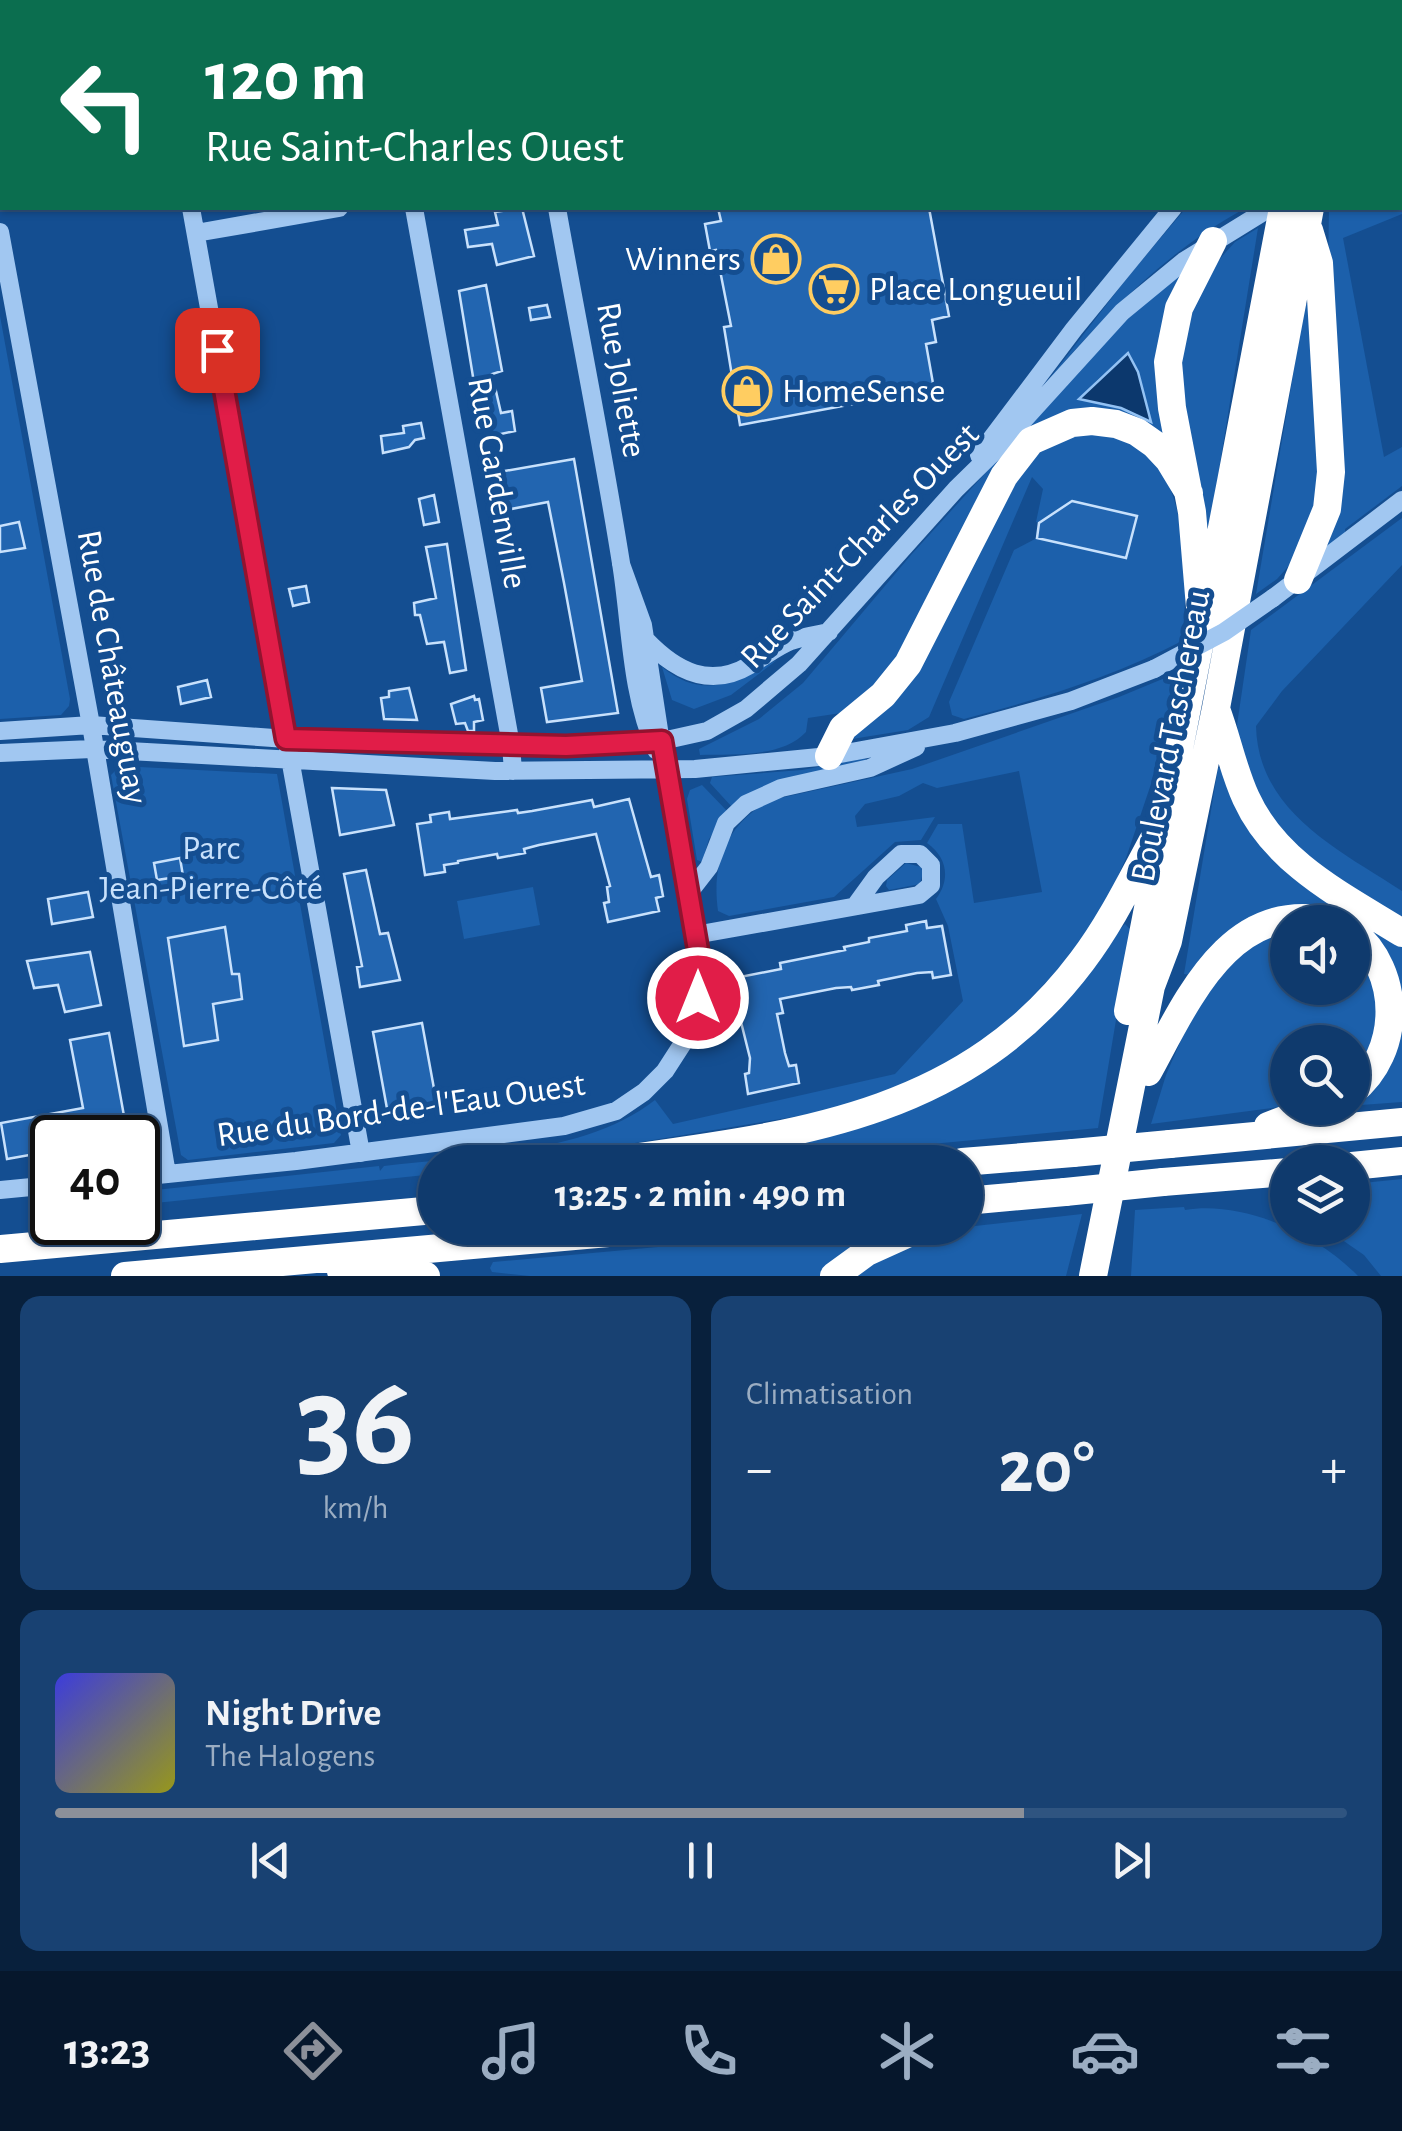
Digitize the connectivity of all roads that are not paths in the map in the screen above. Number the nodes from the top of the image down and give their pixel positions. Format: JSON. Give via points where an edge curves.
{"nodes":[{"id":1,"x":191,"y":210,"type":"edge"},
{"id":2,"x":328,"y":210,"type":"edge"},
{"id":3,"x":414,"y":210,"type":"edge"},
{"id":4,"x":557,"y":210,"type":"edge"},
{"id":5,"x":1171,"y":210,"type":"edge"},
{"id":6,"x":1266,"y":210,"type":"edge"},
{"id":7,"x":1282,"y":210,"type":"edge"},
{"id":8,"x":1308,"y":216,"type":"edge"},
{"id":9,"x":0,"y":232,"type":"edge"},
{"id":10,"x":196,"y":232,"type":"junction"},
{"id":11,"x":1214,"y":241,"type":"junction"},
{"id":12,"x":956,"y":488,"type":"junction"},
{"id":13,"x":1190,"y":493,"type":"junction"},
{"id":14,"x":1402,"y":500,"type":"edge"},
{"id":15,"x":621,"y":564,"type":"junction"},
{"id":16,"x":1298,"y":580,"type":"junction"},
{"id":17,"x":829,"y":632,"type":"junction"},
{"id":18,"x":1204,"y":634,"type":"junction"},
{"id":19,"x":646,"y":640,"type":"junction"},
{"id":20,"x":1216,"y":708,"type":"junction"},
{"id":21,"x":91,"y":726,"type":"junction"},
{"id":22,"x":0,"y":731,"type":"edge"},
{"id":23,"x":940,"y":736,"type":"junction"},
{"id":24,"x":286,"y":739,"type":"junction"},
{"id":25,"x":657,"y":742,"type":"junction"},
{"id":26,"x":511,"y":745,"type":"junction"},
{"id":27,"x":92,"y":748,"type":"junction"},
{"id":28,"x":0,"y":754,"type":"edge"},
{"id":29,"x":829,"y":756,"type":"junction"},
{"id":30,"x":290,"y":761,"type":"junction"},
{"id":31,"x":665,"y":769,"type":"junction"},
{"id":32,"x":513,"y":771,"type":"junction"},
{"id":33,"x":1164,"y":818,"type":"junction"},
{"id":34,"x":688,"y":894,"type":"junction"},
{"id":35,"x":855,"y":906,"type":"dead end"},
{"id":36,"x":1270,"y":924,"type":"edge"},
{"id":37,"x":1402,"y":933,"type":"edge"},
{"id":38,"x":695,"y":935,"type":"junction"},
{"id":39,"x":1168,"y":941,"type":"junction"},
{"id":40,"x":1370,"y":946,"type":"edge"},
{"id":41,"x":1148,"y":1072,"type":"junction"},
{"id":42,"x":660,"y":1076,"type":"joint"},
{"id":43,"x":1370,"y":1078,"type":"edge"},
{"id":44,"x":1402,"y":1122,"type":"edge"},
{"id":45,"x":1272,"y":1125,"type":"edge"},
{"id":46,"x":1239,"y":1138,"type":"junction"},
{"id":47,"x":702,"y":1145,"type":"edge"},
{"id":48,"x":361,"y":1153,"type":"junction"},
{"id":49,"x":983,"y":1160,"type":"edge"},
{"id":50,"x":1402,"y":1161,"type":"edge"},
{"id":51,"x":1370,"y":1164,"type":"edge"},
{"id":52,"x":160,"y":1174,"type":"edge"},
{"id":53,"x":167,"y":1174,"type":"junction"},
{"id":54,"x":1270,"y":1174,"type":"edge"},
{"id":55,"x":30,"y":1187,"type":"edge"},
{"id":56,"x":0,"y":1190,"type":"edge"},
{"id":57,"x":418,"y":1196,"type":"edge"},
{"id":58,"x":983,"y":1199,"type":"edge"},
{"id":59,"x":418,"y":1212,"type":"edge"},
{"id":60,"x":272,"y":1225,"type":"junction"},
{"id":61,"x":474,"y":1245,"type":"edge"},
{"id":62,"x":883,"y":1245,"type":"edge"},
{"id":63,"x":0,"y":1249,"type":"edge"},
{"id":64,"x":250,"y":1265,"type":"junction"},
{"id":65,"x":126,"y":1276,"type":"edge"},
{"id":66,"x":426,"y":1276,"type":"edge"},
{"id":67,"x":834,"y":1276,"type":"edge"},
{"id":68,"x":1077,"y":1276,"type":"edge"},
{"id":69,"x":1094,"y":1276,"type":"edge"},
{"id":70,"x":1110,"y":1276,"type":"edge"}],
"edges":[{"from":1,"to":10,"type":"street"},
{"from":2,"to":10,"type":"street"},
{"from":3,"to":26,"type":"street","name":"Rue Gardenville"},
{"from":4,"to":15,"type":"street","name":"Rue Joliette"},
{"from":5,"to":12,"type":"street"},
{"from":6,"to":11,"type":"street","name":"Rue Saint-Charles Ouest"},
{"from":7,"to":18,"type":"highway","name":"Boulevard Taschereau"},
{"from":8,"to":16,"type":"highway","via":[[1319,263],[1332,472],[1327,509]]},
{"from":8,"to":20,"type":"highway","name":"Boulevard Taschereau"},
{"from":9,"to":21,"type":"street","name":"Rue de Châteauguay"},
{"from":10,"to":24,"type":"street"},
{"from":11,"to":12,"type":"street","name":"Rue Saint-Charles Ouest","via":[[1110,323]]},
{"from":11,"to":13,"type":"highway","via":[[1179,308],[1170,350],[1170,395]]},
{"from":12,"to":17,"type":"street","name":"Rue Saint-Charles Ouest"},
{"from":13,"to":18,"type":"highway"},
{"from":13,"to":29,"type":"highway","via":[[1154,444],[1116,424],[1072,423],[1031,440],[1004,476],[908,664],[843,728]]},
{"from":14,"to":16,"type":"street"},
{"from":15,"to":19,"type":"street","name":"Rue Joliette"},
{"from":15,"to":25,"type":"street","name":"Rue Joliette","via":[[645,722]]},
{"from":16,"to":23,"type":"street","bridge":true,"via":[[1154,670],[1037,712]]},
{"from":17,"to":19,"type":"street","via":[[790,641],[739,672],[718,676],[680,670]]},
{"from":17,"to":25,"type":"street","name":"Rue Saint-Charles Ouest","via":[[731,718],[699,734]]},
{"from":18,"to":33,"type":"highway","name":"Boulevard Taschereau"},
{"from":19,"to":25,"type":"street","name":"Rue Joliette"},
{"from":20,"to":37,"type":"highway","via":[[1243,792],[1272,839],[1304,870]]},
{"from":20,"to":39,"type":"highway","name":"Boulevard Taschereau"},
{"from":21,"to":22,"type":"street","name":"Rue Saint-Charles Ouest"},
{"from":21,"to":24,"type":"street","name":"Rue Saint-Charles Ouest"},
{"from":21,"to":27,"type":"street","name":"Rue de Châteauguay"},
{"from":23,"to":29,"type":"street"},
{"from":23,"to":34,"type":"street","via":[[870,768],[752,800],[726,823],[709,867]]},
{"from":24,"to":26,"type":"street","name":"Rue Saint-Charles Ouest"},
{"from":24,"to":30,"type":"street"},
{"from":25,"to":26,"type":"street","name":"Rue Saint-Charles Ouest"},
{"from":25,"to":31,"type":"street","name":"Rue Joliette"},
{"from":26,"to":32,"type":"street","name":"Rue Gardenville"},
{"from":27,"to":28,"type":"street"},
{"from":27,"to":30,"type":"street"},
{"from":27,"to":53,"type":"street","name":"Rue de Châteauguay"},
{"from":29,"to":31,"type":"street"},
{"from":30,"to":32,"type":"street"},
{"from":30,"to":48,"type":"street"},
{"from":31,"to":32,"type":"street"},
{"from":31,"to":34,"type":"street","name":"Rue Joliette"},
{"from":33,"to":47,"type":"highway","via":[[1074,972],[1023,1025],[955,1075],[837,1122]]},
{"from":33,"to":68,"type":"highway","name":"Boulevard Taschereau"},
{"from":34,"to":38,"type":"street","name":"Rue Joliette"},
{"from":35,"to":38,"type":"street"},
{"from":36,"to":41,"type":"highway","via":[[1230,946],[1196,987]]},
{"from":38,"to":42,"type":"street","name":"Rue Joliette","via":[[697,1005],[685,1040]]},
{"from":39,"to":41,"type":"highway","via":[[1166,988]]},
{"from":39,"to":69,"type":"highway","name":"Boulevard Taschereau","via":[[1151,986]]},
{"from":40,"to":43,"type":"highway","via":[[1393,982],[1398,1010],[1387,1056]]},
{"from":41,"to":70,"type":"highway"},
{"from":42,"to":48,"type":"street","name":"Rue du Bord-de-l'Eau Ouest","via":[[622,1108],[585,1122]]},
{"from":44,"to":46,"type":"highway"},
{"from":45,"to":46,"type":"highway"},
{"from":46,"to":49,"type":"highway","bridge":true},
{"from":48,"to":53,"type":"street","name":"Rue du Bord-de-l'Eau Ouest"},
{"from":50,"to":51,"type":"highway"},
{"from":52,"to":53,"type":"street","name":"Rue du Bord-de-l'Eau Ouest"},
{"from":54,"to":58,"type":"highway","bridge":true},
{"from":55,"to":56,"type":"street"},
{"from":57,"to":60,"type":"highway"},
{"from":59,"to":60,"type":"highway"},
{"from":60,"to":63,"type":"highway"},
{"from":61,"to":64,"type":"highway"},
{"from":62,"to":67,"type":"highway"},
{"from":64,"to":65,"type":"highway"},
{"from":64,"to":66,"type":"highway"}]}
